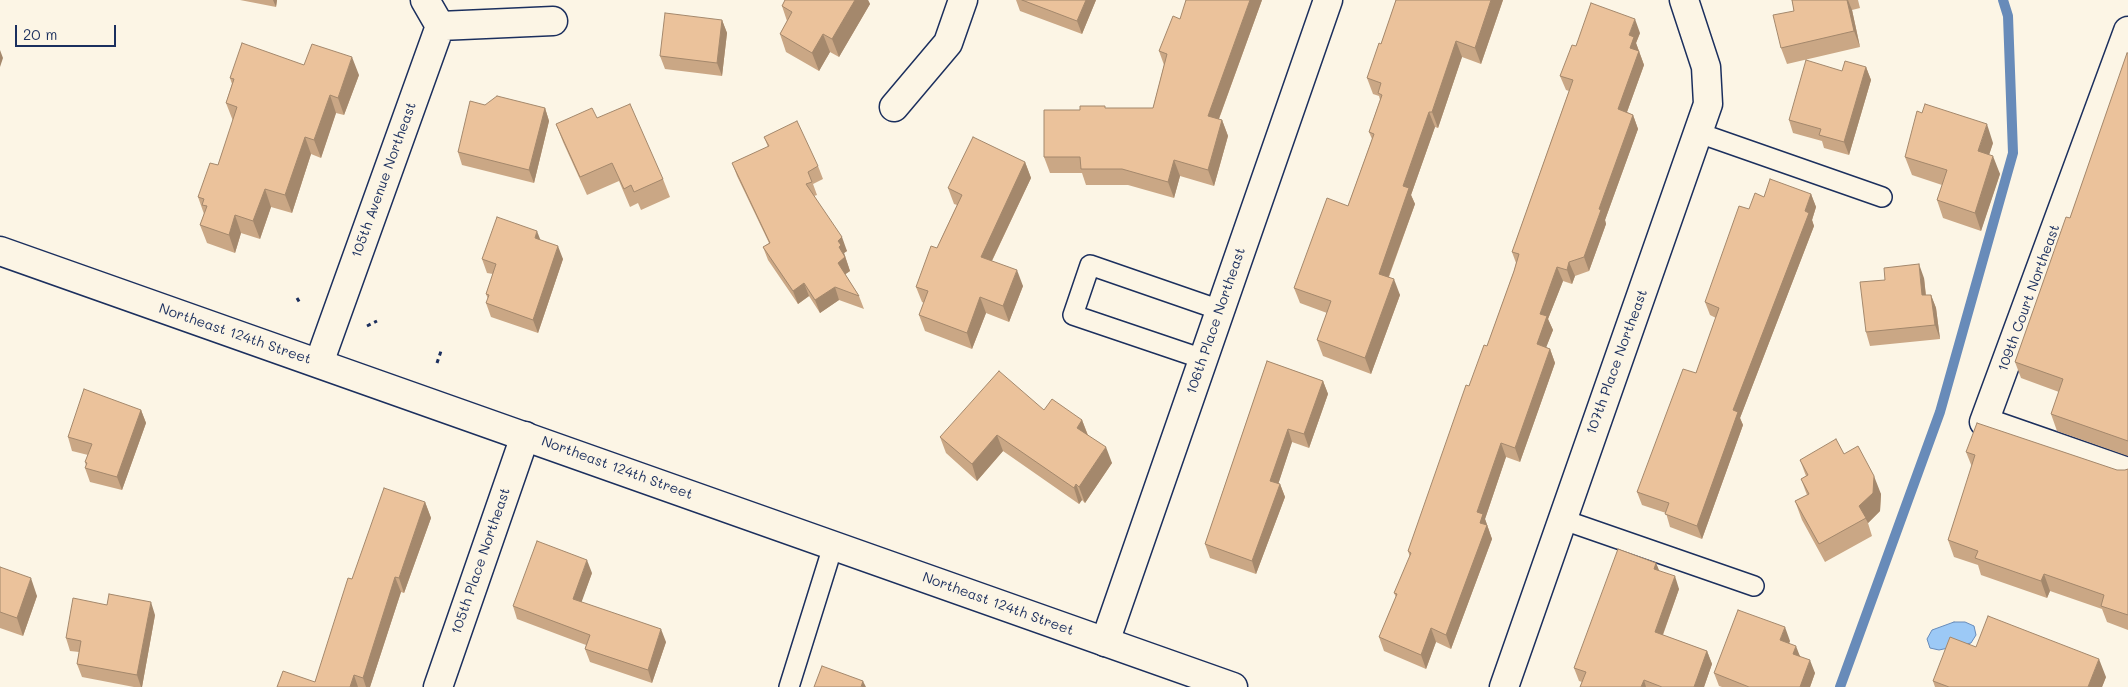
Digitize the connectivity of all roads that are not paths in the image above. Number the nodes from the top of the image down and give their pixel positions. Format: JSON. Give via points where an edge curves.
{"nodes":[{"id":1,"x":424,"y":0,"type":"edge"},
{"id":2,"x":963,"y":0,"type":"edge"},
{"id":3,"x":1328,"y":0,"type":"edge"},
{"id":4,"x":1684,"y":0,"type":"edge"},
{"id":5,"x":553,"y":21,"type":"dead end"},
{"id":6,"x":440,"y":26,"type":"junction"},
{"id":7,"x":2128,"y":31,"type":"edge"},
{"id":8,"x":894,"y":107,"type":"dead end"},
{"id":9,"x":1699,"y":132,"type":"junction"},
{"id":10,"x":1882,"y":197,"type":"dead end"},
{"id":11,"x":0,"y":251,"type":"edge"},
{"id":12,"x":1220,"y":310,"type":"junction"},
{"id":13,"x":1203,"y":360,"type":"junction"},
{"id":14,"x":319,"y":363,"type":"junction"},
{"id":15,"x":525,"y":436,"type":"junction"},
{"id":16,"x":2128,"y":472,"type":"edge"},
{"id":17,"x":1561,"y":519,"type":"junction"},
{"id":18,"x":833,"y":546,"type":"junction"},
{"id":19,"x":1754,"y":586,"type":"dead end"},
{"id":20,"x":1105,"y":642,"type":"junction"},
{"id":21,"x":438,"y":687,"type":"edge"},
{"id":22,"x":789,"y":687,"type":"edge"},
{"id":23,"x":1233,"y":687,"type":"edge"},
{"id":24,"x":1504,"y":687,"type":"edge"}],
"edges":[{"from":1,"to":6,"type":"street"},
{"from":2,"to":8,"type":"street","via":[[948,43]]},
{"from":3,"to":12,"type":"street","name":"106th Place Northeast"},
{"from":4,"to":9,"type":"street","name":"107th Place Northeast","via":[[1706,67],[1708,104]]},
{"from":5,"to":6,"type":"street"},
{"from":6,"to":14,"type":"street","name":"105th Avenue Northeast"},
{"from":7,"to":16,"type":"street","name":"109th Court Northeast","via":[[1984,422]]},
{"from":9,"to":10,"type":"lane"},
{"from":9,"to":17,"type":"street","name":"107th Place Northeast"},
{"from":11,"to":14,"type":"street","name":"Northeast 124th Street"},
{"from":12,"to":13,"type":"street","name":"106th Place Northeast"},
{"from":12,"to":13,"type":"lane","via":[[1090,265],[1073,315]]},
{"from":13,"to":20,"type":"street","name":"106th Place Northeast"},
{"from":14,"to":15,"type":"street","name":"Northeast 124th Street"},
{"from":15,"to":18,"type":"street","name":"Northeast 124th Street"},
{"from":15,"to":21,"type":"street","name":"105th Place Northeast"},
{"from":17,"to":19,"type":"lane"},
{"from":17,"to":24,"type":"street","name":"107th Place Northeast"},
{"from":18,"to":20,"type":"street","name":"Northeast 124th Street"},
{"from":18,"to":22,"type":"lane"},
{"from":20,"to":23,"type":"street","name":"Northeast 124th Street"}]}
